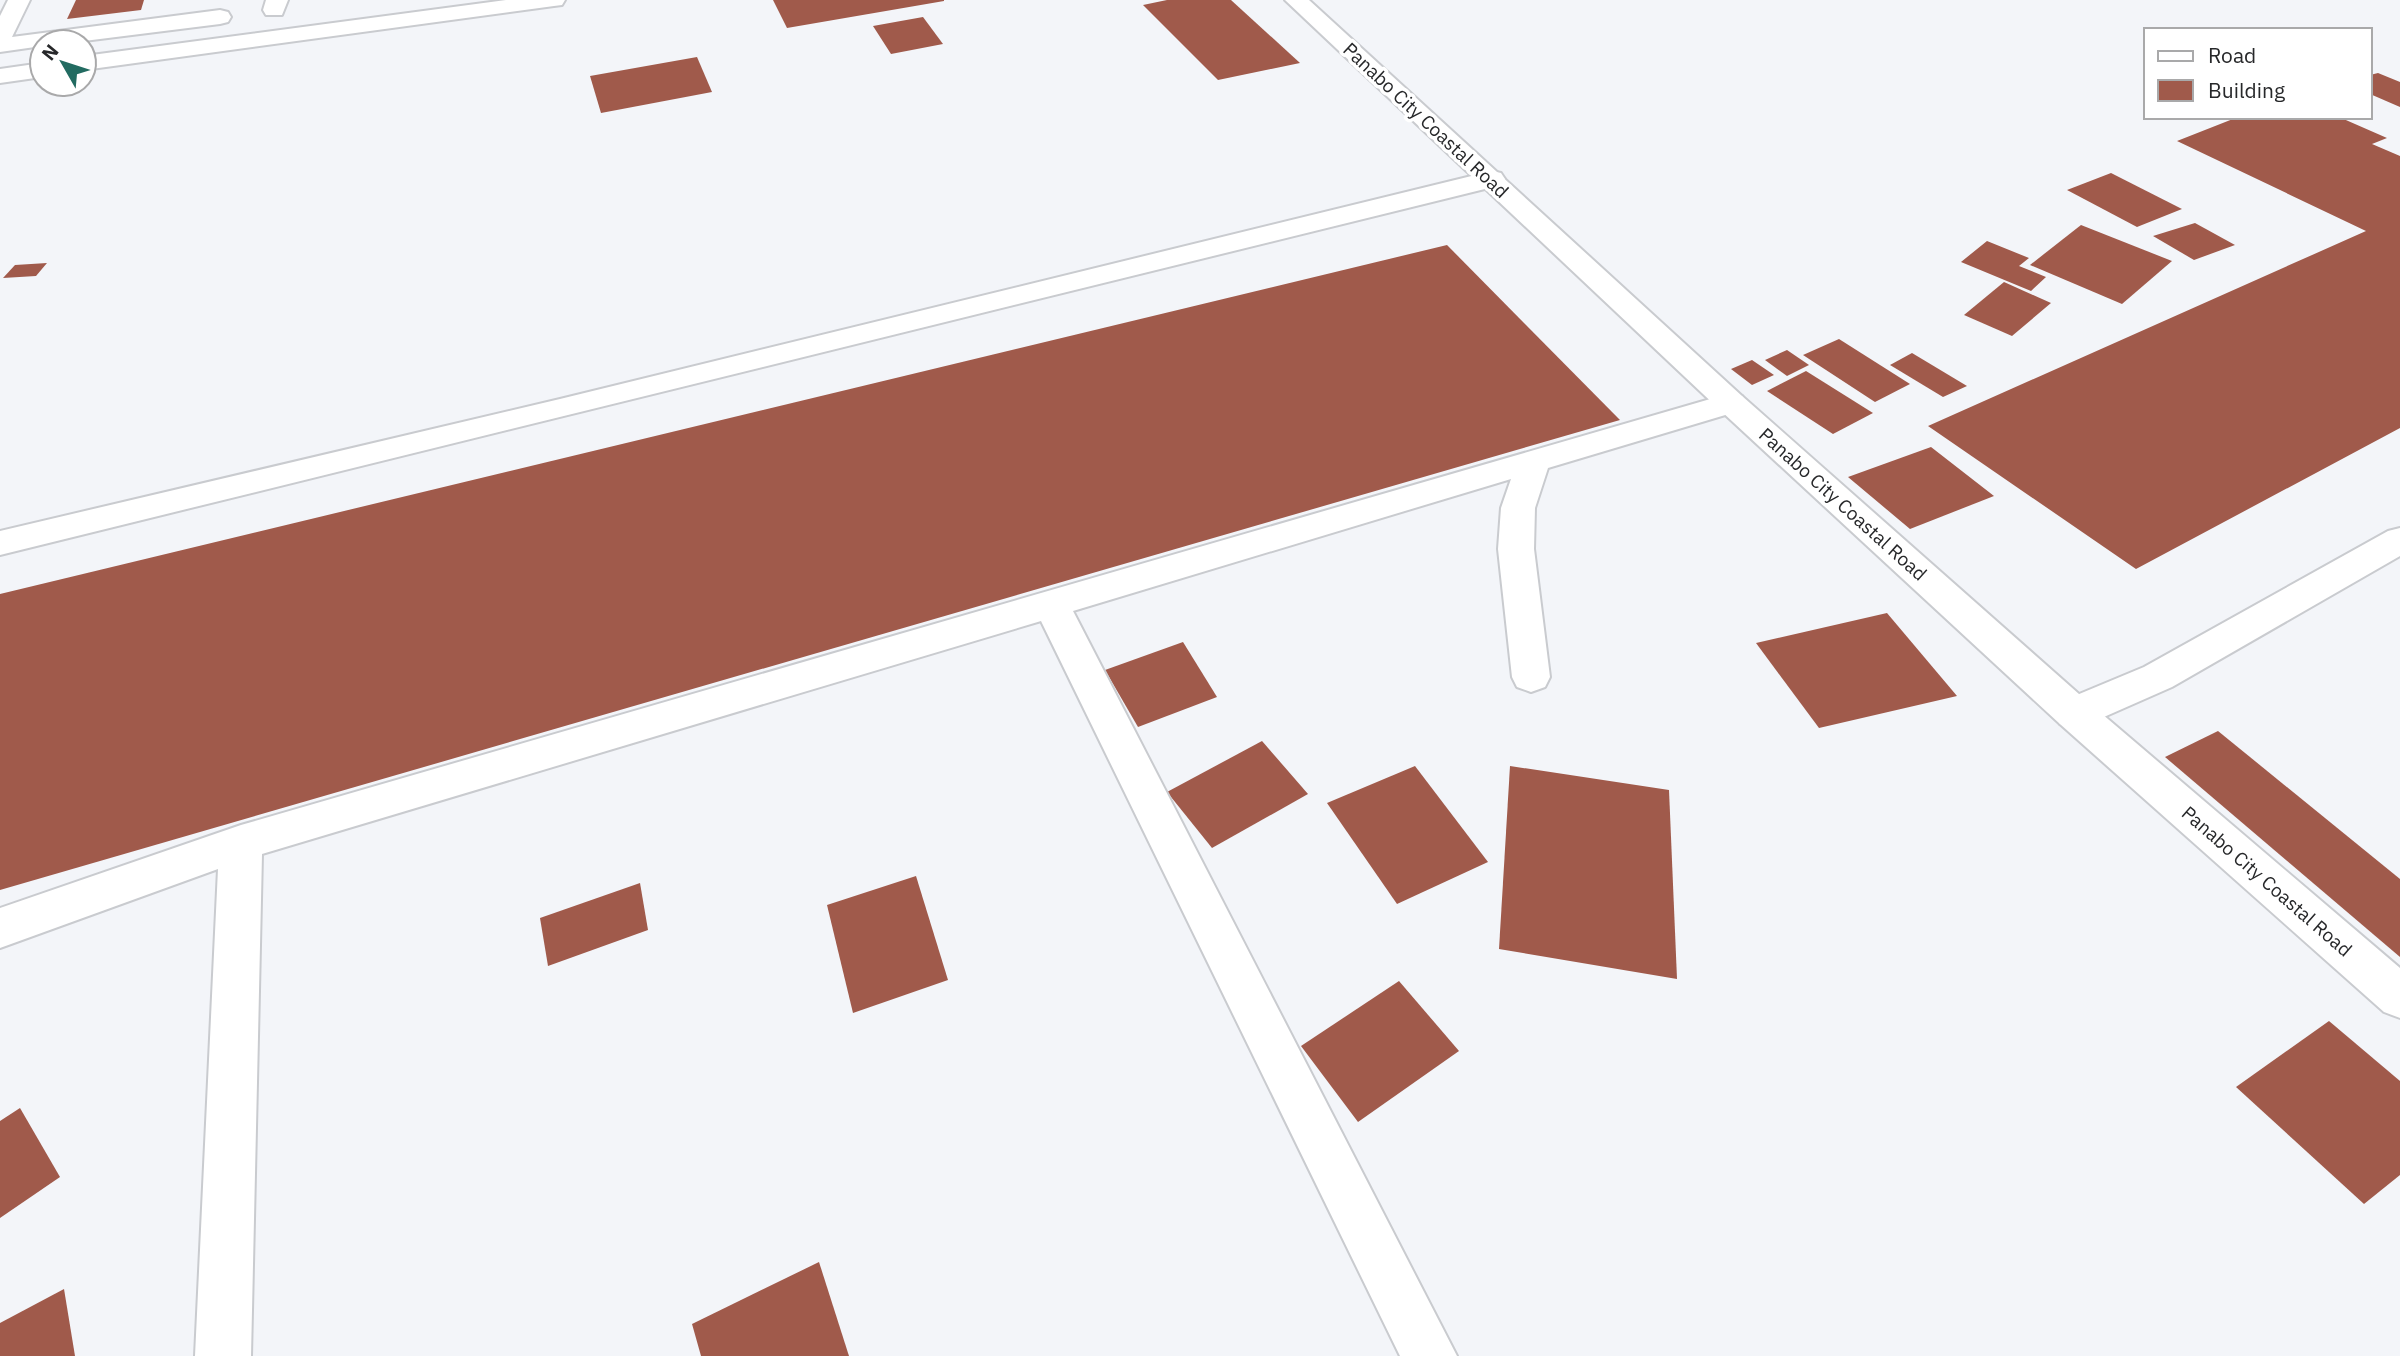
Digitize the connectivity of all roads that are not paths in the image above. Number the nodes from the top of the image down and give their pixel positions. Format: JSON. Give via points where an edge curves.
{"nodes":[{"id":1,"x":19,"y":0,"type":"edge"},
{"id":2,"x":554,"y":0,"type":"edge"},
{"id":3,"x":1296,"y":0,"type":"edge"},
{"id":4,"x":275,"y":5,"type":"edge"},
{"id":5,"x":300,"y":7,"type":"dead end"},
{"id":6,"x":0,"y":38,"type":"edge"},
{"id":7,"x":0,"y":45,"type":"edge"},
{"id":8,"x":98,"y":62,"type":"edge"},
{"id":9,"x":28,"y":72,"type":"edge"},
{"id":10,"x":0,"y":76,"type":"edge"},
{"id":11,"x":1492,"y":179,"type":"junction"},
{"id":12,"x":1731,"y":403,"type":"junction"},
{"id":13,"x":1534,"y":462,"type":"junction"},
{"id":14,"x":2400,"y":540,"type":"edge"},
{"id":15,"x":0,"y":543,"type":"edge"},
{"id":16,"x":1051,"y":604,"type":"junction"},
{"id":17,"x":1531,"y":677,"type":"dead end"},
{"id":18,"x":2074,"y":713,"type":"junction"},
{"id":19,"x":242,"y":843,"type":"junction"},
{"id":20,"x":0,"y":928,"type":"edge"},
{"id":21,"x":2400,"y":997,"type":"edge"},
{"id":22,"x":223,"y":1356,"type":"edge"},
{"id":23,"x":1429,"y":1356,"type":"edge"}],
"edges":[{"from":1,"to":6,"type":"street"},
{"from":2,"to":8,"type":"street"},
{"from":3,"to":11,"type":"street","name":"Panabo City Coastal Road"},
{"from":4,"to":5,"type":"street"},
{"from":4,"to":7,"type":"street"},
{"from":9,"to":10,"type":"street"},
{"from":11,"to":12,"type":"street","name":"Panabo City Coastal Road"},
{"from":11,"to":15,"type":"street"},
{"from":12,"to":13,"type":"street"},
{"from":12,"to":18,"type":"street","name":"Panabo City Coastal Road"},
{"from":13,"to":16,"type":"street"},
{"from":13,"to":17,"type":"street","via":[[1518,508],[1516,549]]},
{"from":14,"to":18,"type":"street","via":[[2158,677]]},
{"from":16,"to":19,"type":"street"},
{"from":16,"to":23,"type":"street"},
{"from":18,"to":21,"type":"street","name":"Panabo City Coastal Road"},
{"from":19,"to":20,"type":"street"},
{"from":19,"to":22,"type":"street"}]}
